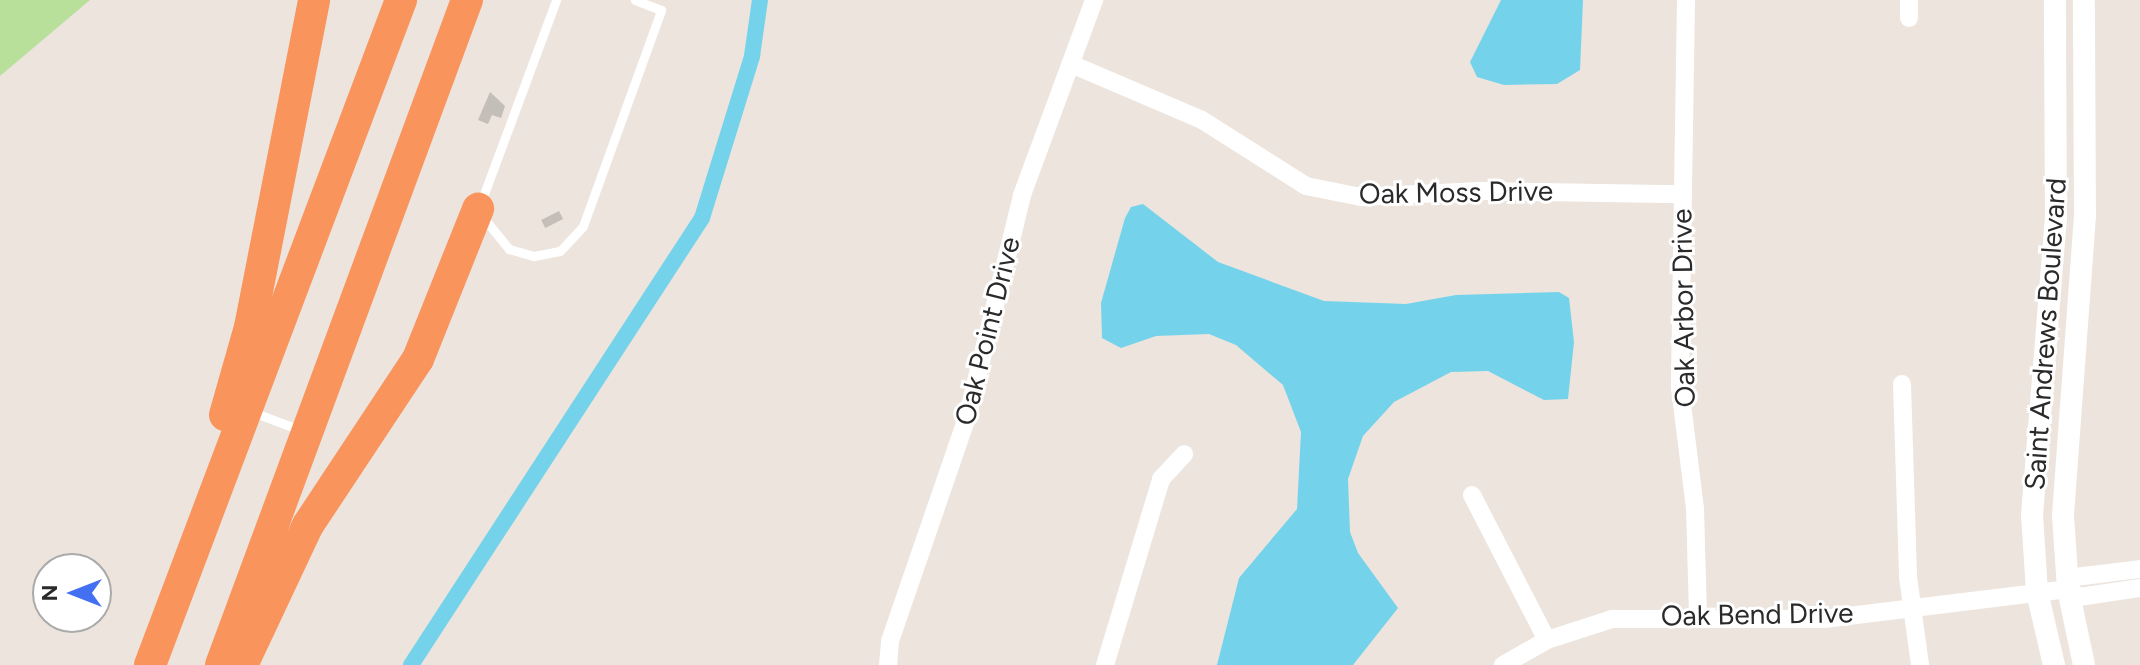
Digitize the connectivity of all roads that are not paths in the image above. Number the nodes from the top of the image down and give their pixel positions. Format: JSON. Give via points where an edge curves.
{"nodes":[{"id":1,"x":314,"y":0,"type":"edge"},
{"id":2,"x":401,"y":0,"type":"edge"},
{"id":3,"x":467,"y":0,"type":"edge"},
{"id":4,"x":556,"y":0,"type":"edge"},
{"id":5,"x":635,"y":0,"type":"edge"},
{"id":6,"x":1094,"y":0,"type":"edge"},
{"id":7,"x":1686,"y":0,"type":"edge"},
{"id":8,"x":2055,"y":0,"type":"edge"},
{"id":9,"x":2084,"y":0,"type":"edge"},
{"id":10,"x":1071,"y":64,"type":"junction"},
{"id":11,"x":1681,"y":194,"type":"junction"},
{"id":12,"x":478,"y":209,"type":"junction"},
{"id":13,"x":1902,"y":384,"type":"dead end"},
{"id":14,"x":247,"y":410,"type":"junction"},
{"id":15,"x":307,"y":432,"type":"junction"},
{"id":16,"x":1184,"y":454,"type":"dead end"},
{"id":17,"x":1472,"y":495,"type":"dead end"},
{"id":18,"x":2140,"y":569,"type":"edge"},
{"id":19,"x":2140,"y":588,"type":"edge"},
{"id":20,"x":2068,"y":589,"type":"junction"},
{"id":21,"x":2037,"y":592,"type":"junction"},
{"id":22,"x":1910,"y":608,"type":"junction"},
{"id":23,"x":1698,"y":615,"type":"junction"},
{"id":24,"x":1547,"y":640,"type":"junction"},
{"id":25,"x":144,"y":665,"type":"edge"},
{"id":26,"x":150,"y":665,"type":"edge"},
{"id":27,"x":221,"y":665,"type":"edge"},
{"id":28,"x":242,"y":665,"type":"edge"},
{"id":29,"x":888,"y":665,"type":"edge"},
{"id":30,"x":1105,"y":665,"type":"edge"},
{"id":31,"x":1503,"y":665,"type":"edge"},
{"id":32,"x":1920,"y":665,"type":"edge"},
{"id":33,"x":2054,"y":665,"type":"edge"},
{"id":34,"x":2084,"y":665,"type":"edge"}],
"edges":[{"from":1,"to":25,"type":"highway","via":[[250,327]]},
{"from":2,"to":14,"type":"highway"},
{"from":3,"to":15,"type":"highway"},
{"from":4,"to":12,"type":"lane"},
{"from":5,"to":12,"type":"lane","via":[[661,10],[589,211],[573,239],[553,254],[523,254],[495,238]]},
{"from":6,"to":10,"type":"street","name":"Oak Point Drive"},
{"from":7,"to":11,"type":"street","name":"Oak Arbor Drive"},
{"from":8,"to":21,"type":"street","name":"Saint Andrews Boulevard","via":[[2056,219],[2032,515]]},
{"from":9,"to":20,"type":"street","name":"Saint Andrews Boulevard","via":[[2085,233],[2063,515]]},
{"from":10,"to":11,"type":"street","name":"Oak Moss Drive","via":[[1202,120],[1306,186],[1361,197],[1494,191]]},
{"from":10,"to":29,"type":"street","name":"Oak Point Drive","via":[[1022,195],[968,414],[890,641]]},
{"from":11,"to":23,"type":"street","name":"Oak Arbor Drive","via":[[1680,388],[1695,508]]},
{"from":12,"to":28,"type":"highway","via":[[418,359],[308,525]]},
{"from":13,"to":22,"type":"street"},
{"from":14,"to":15,"type":"lane"},
{"from":14,"to":26,"type":"highway"},
{"from":15,"to":27,"type":"highway"},
{"from":16,"to":30,"type":"street","via":[[1161,479]]},
{"from":17,"to":24,"type":"street"},
{"from":18,"to":20,"type":"street","via":[[2075,577]]},
{"from":19,"to":20,"type":"street","via":[[2079,597]]},
{"from":20,"to":21,"type":"street","name":"Oak Bend Drive"},
{"from":20,"to":34,"type":"street","name":"Saint Andrews Boulevard"},
{"from":21,"to":22,"type":"street","name":"Oak Bend Drive"},
{"from":21,"to":33,"type":"street","name":"Saint Andrews Boulevard"},
{"from":22,"to":23,"type":"street","name":"Oak Bend Drive","via":[[1824,619]]},
{"from":22,"to":32,"type":"street"},
{"from":23,"to":24,"type":"street","name":"Oak Bend Drive","via":[[1612,619]]},
{"from":24,"to":31,"type":"street","name":"Oak Bend Drive"}]}
